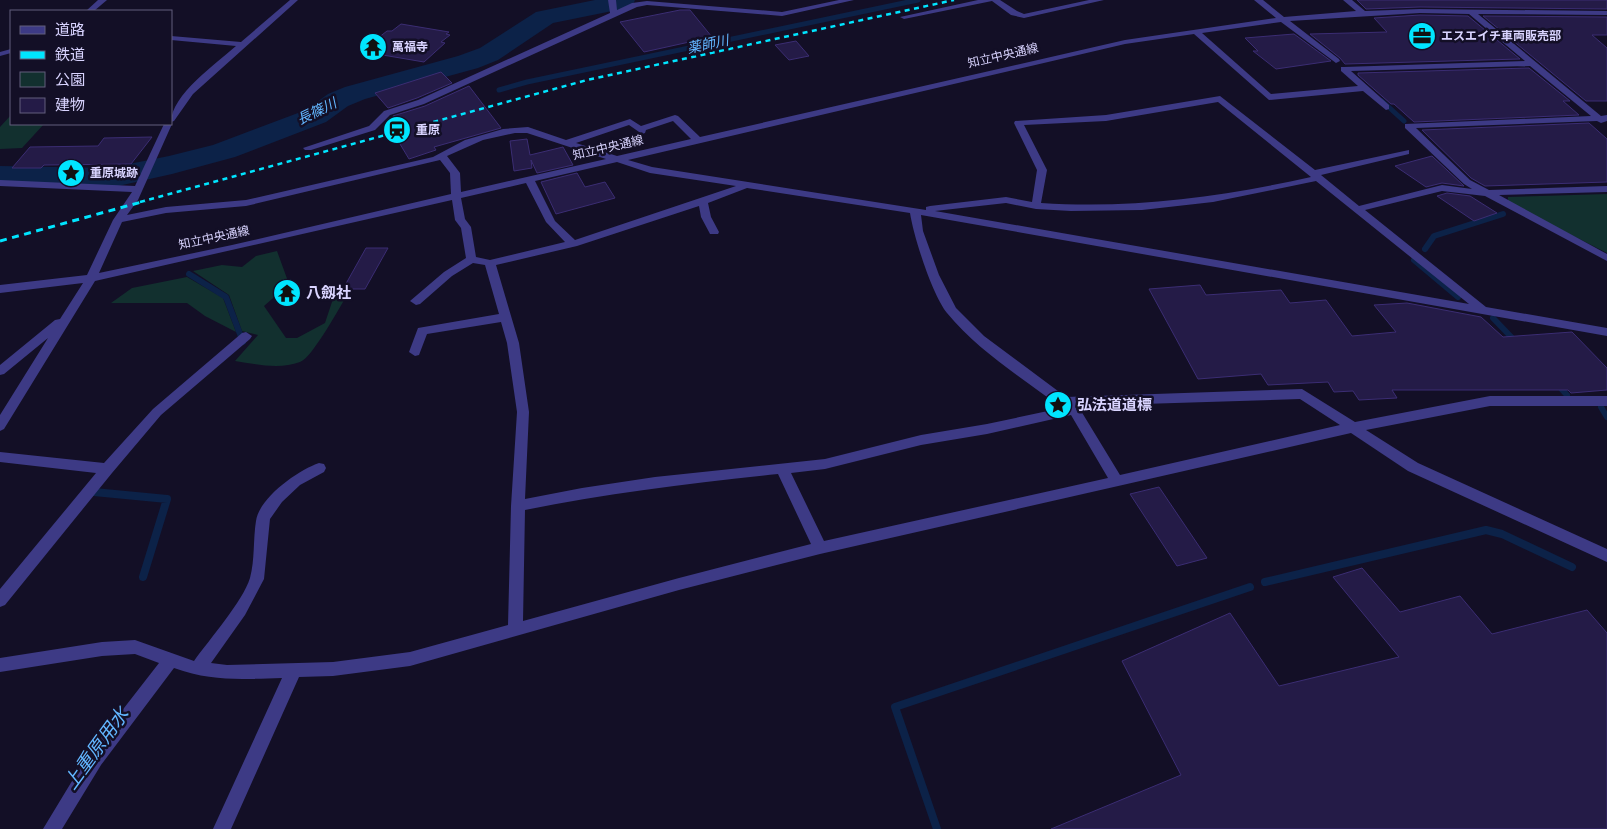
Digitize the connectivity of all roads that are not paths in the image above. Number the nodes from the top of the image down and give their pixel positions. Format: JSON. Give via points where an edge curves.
{"nodes":[{"id":1,"x":103,"y":0,"type":"edge"},
{"id":2,"x":294,"y":0,"type":"edge"},
{"id":3,"x":850,"y":0,"type":"edge"},
{"id":4,"x":989,"y":0,"type":"edge"},
{"id":5,"x":996,"y":0,"type":"edge"},
{"id":6,"x":1100,"y":0,"type":"edge"},
{"id":7,"x":1258,"y":0,"type":"edge"},
{"id":8,"x":1346,"y":0,"type":"edge"},
{"id":9,"x":613,"y":5,"type":"edge"},
{"id":10,"x":91,"y":10,"type":"edge"},
{"id":11,"x":1471,"y":12,"type":"junction"},
{"id":12,"x":1363,"y":13,"type":"junction"},
{"id":13,"x":1607,"y":13,"type":"edge"},
{"id":14,"x":904,"y":17,"type":"dead end"},
{"id":15,"x":1284,"y":19,"type":"junction"},
{"id":16,"x":1195,"y":31,"type":"junction"},
{"id":17,"x":172,"y":38,"type":"edge"},
{"id":18,"x":242,"y":44,"type":"junction"},
{"id":19,"x":1336,"y":60,"type":"dead end"},
{"id":20,"x":1533,"y":63,"type":"junction"},
{"id":21,"x":1365,"y":88,"type":"junction"},
{"id":22,"x":1386,"y":107,"type":"dead end"},
{"id":23,"x":172,"y":118,"type":"edge"},
{"id":24,"x":1605,"y":121,"type":"edge"},
{"id":25,"x":168,"y":125,"type":"edge"},
{"id":26,"x":696,"y":140,"type":"junction"},
{"id":27,"x":568,"y":142,"type":"junction"},
{"id":28,"x":308,"y":148,"type":"dead end"},
{"id":29,"x":1406,"y":152,"type":"dead end"},
{"id":30,"x":442,"y":156,"type":"junction"},
{"id":31,"x":614,"y":159,"type":"junction"},
{"id":32,"x":1315,"y":176,"type":"junction"},
{"id":33,"x":530,"y":179,"type":"junction"},
{"id":34,"x":0,"y":183,"type":"edge"},
{"id":35,"x":746,"y":186,"type":"junction"},
{"id":36,"x":1607,"y":188,"type":"edge"},
{"id":37,"x":137,"y":189,"type":"junction"},
{"id":38,"x":1484,"y":193,"type":"junction"},
{"id":39,"x":456,"y":196,"type":"junction"},
{"id":40,"x":703,"y":201,"type":"junction"},
{"id":41,"x":1036,"y":206,"type":"junction"},
{"id":42,"x":1358,"y":209,"type":"junction"},
{"id":43,"x":915,"y":211,"type":"junction"},
{"id":44,"x":118,"y":220,"type":"junction"},
{"id":45,"x":714,"y":232,"type":"dead end"},
{"id":46,"x":573,"y":244,"type":"junction"},
{"id":47,"x":1607,"y":258,"type":"edge"},
{"id":48,"x":471,"y":259,"type":"junction"},
{"id":49,"x":490,"y":263,"type":"junction"},
{"id":50,"x":91,"y":278,"type":"junction"},
{"id":51,"x":0,"y":289,"type":"edge"},
{"id":52,"x":416,"y":301,"type":"dead end"},
{"id":53,"x":1484,"y":310,"type":"junction"},
{"id":54,"x":67,"y":316,"type":"junction"},
{"id":55,"x":507,"y":317,"type":"junction"},
{"id":56,"x":1607,"y":332,"type":"edge"},
{"id":57,"x":242,"y":340,"type":"dead end"},
{"id":58,"x":415,"y":352,"type":"dead end"},
{"id":59,"x":0,"y":371,"type":"edge"},
{"id":60,"x":1607,"y":401,"type":"edge"},
{"id":61,"x":1069,"y":406,"type":"junction"},
{"id":62,"x":0,"y":426,"type":"edge"},
{"id":63,"x":1350,"y":428,"type":"junction"},
{"id":64,"x":0,"y":457,"type":"edge"},
{"id":65,"x":319,"y":468,"type":"dead end"},
{"id":66,"x":782,"y":468,"type":"junction"},
{"id":67,"x":107,"y":469,"type":"junction"},
{"id":68,"x":1116,"y":480,"type":"junction"},
{"id":69,"x":518,"y":506,"type":"junction"},
{"id":70,"x":820,"y":548,"type":"junction"},
{"id":71,"x":1607,"y":556,"type":"edge"},
{"id":72,"x":0,"y":600,"type":"edge"},
{"id":73,"x":515,"y":629,"type":"junction"},
{"id":74,"x":170,"y":661,"type":"junction"},
{"id":75,"x":0,"y":665,"type":"edge"},
{"id":76,"x":197,"y":669,"type":"junction"},
{"id":77,"x":294,"y":670,"type":"junction"},
{"id":78,"x":52,"y":829,"type":"edge"},
{"id":79,"x":222,"y":829,"type":"edge"}],
"edges":[{"from":1,"to":10,"type":"street"},
{"from":2,"to":18,"type":"street"},
{"from":3,"to":9,"type":"street","via":[[782,14],[647,3]]},
{"from":4,"to":14,"type":"street"},
{"from":5,"to":6,"type":"street","via":[[1024,16]]},
{"from":7,"to":15,"type":"street"},
{"from":8,"to":12,"type":"street"},
{"from":9,"to":28,"type":"street","via":[[421,102],[387,113],[372,128]]},
{"from":11,"to":12,"type":"street","name":"知立中央通線"},
{"from":11,"to":13,"type":"street","name":"知立中央通線"},
{"from":11,"to":20,"type":"street"},
{"from":12,"to":15,"type":"street","name":"知立中央通線"},
{"from":15,"to":16,"type":"street","name":"知立中央通線"},
{"from":15,"to":19,"type":"street"},
{"from":16,"to":21,"type":"street","via":[[1269,96]]},
{"from":16,"to":26,"type":"street","name":"知立中央通線","via":[[1115,44]]},
{"from":17,"to":18,"type":"street"},
{"from":18,"to":23,"type":"street","via":[[190,92]]},
{"from":20,"to":21,"type":"street","via":[[1343,70]]},
{"from":20,"to":24,"type":"street"},
{"from":21,"to":22,"type":"street"},
{"from":24,"to":38,"type":"street","via":[[1408,126],[1467,182]]},
{"from":25,"to":37,"type":"street"},
{"from":26,"to":27,"type":"street","via":[[675,118],[640,130],[630,122]]},
{"from":26,"to":31,"type":"street","name":"知立中央通線"},
{"from":27,"to":30,"type":"street","via":[[528,130],[512,130],[453,148]]},
{"from":27,"to":31,"type":"street"},
{"from":29,"to":32,"type":"street"},
{"from":30,"to":39,"type":"street","via":[[455,173]]},
{"from":30,"to":44,"type":"street","via":[[246,204],[166,210]]},
{"from":31,"to":33,"type":"street","name":"知立中央通線"},
{"from":31,"to":35,"type":"street","via":[[650,170]]},
{"from":32,"to":41,"type":"street","via":[[1254,193],[1115,210]]},
{"from":32,"to":41,"type":"street","via":[[1220,98],[1106,118],[1018,123],[1042,170]]},
{"from":32,"to":42,"type":"street"},
{"from":33,"to":39,"type":"street","name":"知立中央通線"},
{"from":33,"to":46,"type":"street","via":[[552,222]]},
{"from":34,"to":37,"type":"street"},
{"from":35,"to":40,"type":"street"},
{"from":35,"to":43,"type":"street"},
{"from":36,"to":38,"type":"street"},
{"from":37,"to":44,"type":"street","via":[[130,207]]},
{"from":38,"to":42,"type":"street","via":[[1442,188]]},
{"from":38,"to":47,"type":"street"},
{"from":39,"to":48,"type":"street","via":[[460,220],[466,227]]},
{"from":39,"to":50,"type":"street","name":"知立中央通線"},
{"from":40,"to":45,"type":"street"},
{"from":40,"to":46,"type":"street"},
{"from":41,"to":43,"type":"street","via":[[1006,200]]},
{"from":42,"to":53,"type":"street"},
{"from":43,"to":53,"type":"street"},
{"from":43,"to":61,"type":"street","via":[[918,231],[934,275],[951,310],[980,339]]},
{"from":44,"to":50,"type":"street"},
{"from":46,"to":49,"type":"street"},
{"from":48,"to":49,"type":"street"},
{"from":48,"to":52,"type":"street"},
{"from":49,"to":55,"type":"street"},
{"from":50,"to":51,"type":"street","name":"知立中央通線"},
{"from":50,"to":54,"type":"street"},
{"from":53,"to":56,"type":"street"},
{"from":54,"to":59,"type":"street"},
{"from":54,"to":62,"type":"street"},
{"from":55,"to":58,"type":"street","via":[[422,331]]},
{"from":55,"to":69,"type":"street","via":[[523,412]]},
{"from":57,"to":67,"type":"street","via":[[157,412]]},
{"from":60,"to":63,"type":"street","via":[[1490,401]]},
{"from":61,"to":63,"type":"street","via":[[1302,394]]},
{"from":61,"to":66,"type":"street","via":[[987,429],[921,440],[826,464]]},
{"from":61,"to":68,"type":"street"},
{"from":63,"to":68,"type":"street"},
{"from":63,"to":71,"type":"street","via":[[1413,467]]},
{"from":64,"to":67,"type":"street"},
{"from":65,"to":76,"type":"street","via":[[295,481],[263,518],[257,579],[240,610]]},
{"from":66,"to":69,"type":"street","via":[[655,482]]},
{"from":66,"to":70,"type":"street"},
{"from":67,"to":72,"type":"street"},
{"from":68,"to":70,"type":"street"},
{"from":69,"to":73,"type":"street"},
{"from":70,"to":73,"type":"street"},
{"from":73,"to":77,"type":"street","via":[[410,659],[333,669]]},
{"from":74,"to":75,"type":"street","via":[[135,647]]},
{"from":74,"to":76,"type":"street"},
{"from":74,"to":78,"type":"street","via":[[94,759]]},
{"from":76,"to":77,"type":"street","via":[[227,672]]},
{"from":77,"to":79,"type":"street"}]}
